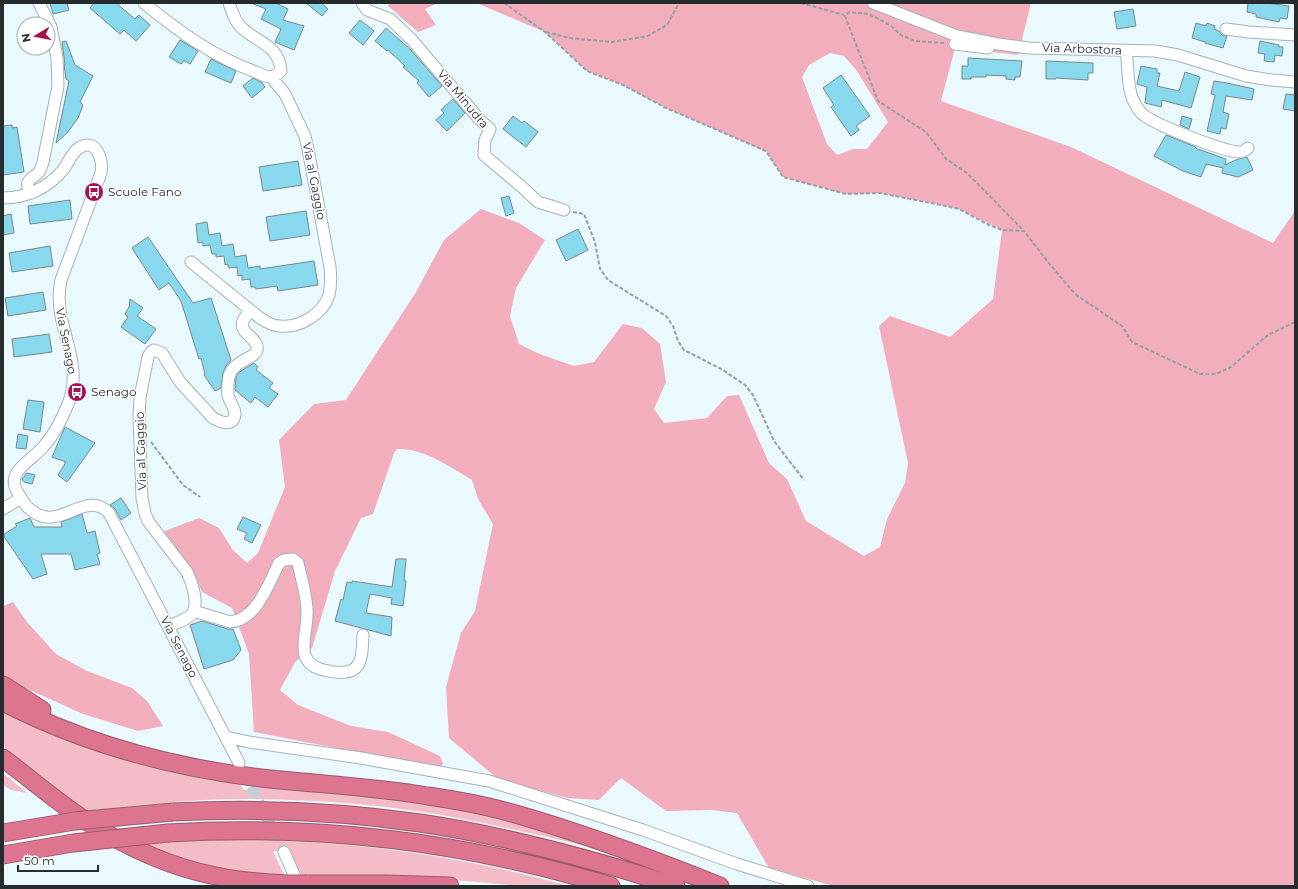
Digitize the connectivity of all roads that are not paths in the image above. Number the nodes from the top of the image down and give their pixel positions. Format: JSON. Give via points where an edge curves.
{"nodes":[{"id":1,"x":39,"y":3,"type":"edge"},
{"id":2,"x":144,"y":3,"type":"edge"},
{"id":3,"x":229,"y":3,"type":"edge"},
{"id":4,"x":362,"y":3,"type":"edge"},
{"id":5,"x":873,"y":3,"type":"edge"},
{"id":6,"x":1226,"y":29,"type":"dead end"},
{"id":7,"x":1295,"y":35,"type":"edge"},
{"id":8,"x":955,"y":44,"type":"road end"},
{"id":9,"x":998,"y":44,"type":"junction"},
{"id":10,"x":1126,"y":51,"type":"junction"},
{"id":11,"x":271,"y":77,"type":"junction"},
{"id":12,"x":1295,"y":82,"type":"edge"},
{"id":13,"x":1248,"y":148,"type":"dead end"},
{"id":14,"x":32,"y":194,"type":"junction"},
{"id":15,"x":3,"y":198,"type":"edge"},
{"id":16,"x":564,"y":210,"type":"road end"},
{"id":17,"x":191,"y":262,"type":"dead end"},
{"id":18,"x":250,"y":311,"type":"junction"},
{"id":19,"x":21,"y":498,"type":"junction"},
{"id":20,"x":3,"y":509,"type":"edge"},
{"id":21,"x":194,"y":611,"type":"junction"},
{"id":22,"x":169,"y":626,"type":"junction"},
{"id":23,"x":363,"y":635,"type":"dead end"},
{"id":24,"x":3,"y":685,"type":"edge"},
{"id":25,"x":3,"y":702,"type":"edge"},
{"id":26,"x":226,"y":737,"type":"junction"},
{"id":27,"x":140,"y":755,"type":"junction"},
{"id":28,"x":3,"y":758,"type":"edge"},
{"id":29,"x":239,"y":763,"type":"tunnel mouth"},
{"id":30,"x":3,"y":833,"type":"edge"},
{"id":31,"x":284,"y":852,"type":"tunnel mouth"},
{"id":32,"x":3,"y":855,"type":"edge"},
{"id":33,"x":298,"y":885,"type":"edge"},
{"id":34,"x":450,"y":886,"type":"edge"},
{"id":35,"x":611,"y":886,"type":"edge"},
{"id":36,"x":676,"y":886,"type":"edge"},
{"id":37,"x":720,"y":886,"type":"edge"},
{"id":38,"x":808,"y":886,"type":"edge"}],
"edges":[{"from":1,"to":14,"type":"street","via":[[51,27],[57,58],[58,86],[43,162],[39,173],[28,183],[28,189]]},
{"from":2,"to":11,"type":"street","via":[[197,43],[244,68]]},
{"from":3,"to":11,"type":"street","via":[[241,27],[270,46],[278,58],[281,71]]},
{"from":4,"to":16,"type":"street","name":"Via Minudra","via":[[368,10],[390,19],[412,40],[490,129],[485,140],[484,155],[538,202]]},
{"from":5,"to":9,"type":"street","name":"Via Arbostora","via":[[957,36]]},
{"from":6,"to":7,"type":"street"},
{"from":8,"to":9,"type":"street","via":[[993,49]]},
{"from":9,"to":10,"type":"street","name":"Via Arbostora","via":[[1029,48]]},
{"from":10,"to":12,"type":"street","name":"Via Arbostora","via":[[1155,51],[1178,55],[1246,76]]},
{"from":10,"to":13,"type":"street","via":[[1131,96],[1146,117],[1223,149],[1241,152]]},
{"from":11,"to":18,"type":"street","name":"Via al Gaggio","via":[[285,94],[305,136],[331,282],[322,308],[305,321],[280,326],[269,323]]},
{"from":14,"to":15,"type":"street"},
{"from":14,"to":19,"type":"street","name":"Via Senago","via":[[62,171],[78,149],[90,145],[99,152],[101,172],[60,288],[59,305],[72,359],[73,390],[56,431],[42,450],[18,470],[14,483]]},
{"from":17,"to":18,"type":"street","name":"Via al Gaggio"},
{"from":18,"to":21,"type":"street","name":"Via al Gaggio","via":[[242,326],[258,347],[255,354],[238,362],[229,376],[228,396],[235,413],[231,422],[220,422],[213,418],[180,382],[162,353],[154,350],[148,357],[140,397],[142,498],[145,513],[148,521],[192,581]]},
{"from":19,"to":20,"type":"street"},
{"from":19,"to":22,"type":"street","name":"Via Senago","via":[[31,510],[52,517],[88,505],[106,509]]},
{"from":21,"to":22,"type":"street","via":[[190,616]]},
{"from":21,"to":23,"type":"street","via":[[230,622],[243,619],[257,606],[280,563],[293,559],[298,563],[306,604],[303,649],[310,664],[328,671],[344,672],[356,668],[360,663]]},
{"from":22,"to":26,"type":"street","name":"Via Senago"},
{"from":24,"to":27,"type":"highway","via":[[45,712]]},
{"from":25,"to":27,"type":"highway","via":[[63,729]]},
{"from":26,"to":29,"type":"street","name":"Via Senago"},
{"from":26,"to":38,"type":"street","via":[[489,781]]},
{"from":27,"to":37,"type":"highway","via":[[252,777],[396,791],[482,806],[538,820],[592,838]]},
{"from":28,"to":33,"type":"highway","via":[[83,818],[134,848],[188,869],[215,876]]},
{"from":30,"to":36,"type":"highway","bridge":true,"via":[[82,820],[172,812],[237,810],[364,816],[419,823],[532,845]]},
{"from":31,"to":33,"type":"street"},
{"from":32,"to":35,"type":"highway","bridge":true,"via":[[101,839],[168,833],[215,830],[330,833],[386,838],[478,853]]},
{"from":33,"to":34,"type":"highway"}]}
